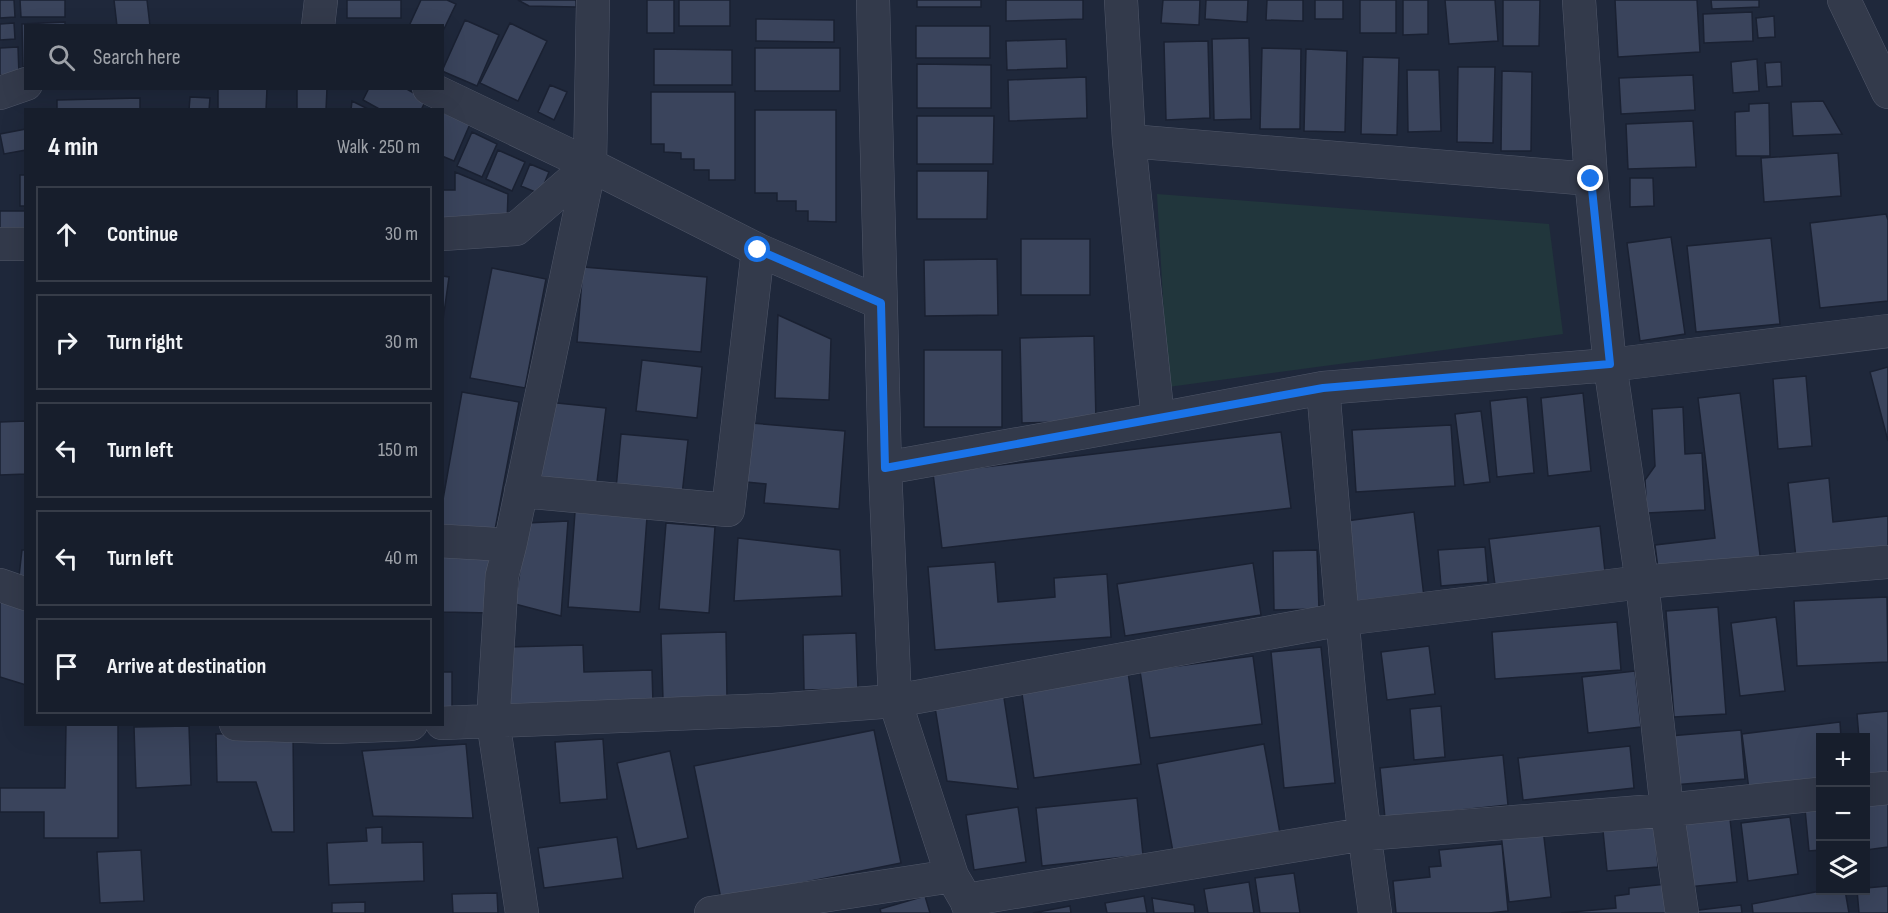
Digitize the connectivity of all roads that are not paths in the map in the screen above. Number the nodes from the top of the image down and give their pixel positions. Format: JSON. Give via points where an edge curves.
{"nodes":[{"id":1,"x":321,"y":0,"type":"edge"},
{"id":2,"x":593,"y":0,"type":"edge"},
{"id":3,"x":873,"y":0,"type":"edge"},
{"id":4,"x":1121,"y":0,"type":"edge"},
{"id":5,"x":1580,"y":0,"type":"edge"},
{"id":6,"x":1844,"y":0,"type":"edge"},
{"id":7,"x":318,"y":24,"type":"edge"},
{"id":8,"x":24,"y":85,"type":"edge"},
{"id":9,"x":433,"y":90,"type":"edge"},
{"id":10,"x":1888,"y":92,"type":"edge"},
{"id":11,"x":0,"y":93,"type":"edge"},
{"id":12,"x":1129,"y":141,"type":"junction"},
{"id":13,"x":590,"y":165,"type":"junction"},
{"id":14,"x":1591,"y":179,"type":"junction"},
{"id":15,"x":444,"y":234,"type":"edge"},
{"id":16,"x":0,"y":244,"type":"edge"},
{"id":17,"x":24,"y":244,"type":"edge"},
{"id":18,"x":758,"y":250,"type":"junction"},
{"id":19,"x":881,"y":303,"type":"junction"},
{"id":20,"x":1888,"y":331,"type":"edge"},
{"id":21,"x":1610,"y":364,"type":"junction"},
{"id":22,"x":1323,"y":388,"type":"junction"},
{"id":23,"x":1158,"y":418,"type":"junction"},
{"id":24,"x":885,"y":468,"type":"junction"},
{"id":25,"x":521,"y":491,"type":"junction"},
{"id":26,"x":444,"y":541,"type":"edge"},
{"id":27,"x":510,"y":545,"type":"junction"},
{"id":28,"x":1888,"y":562,"type":"edge"},
{"id":29,"x":1642,"y":582,"type":"junction"},
{"id":30,"x":0,"y":585,"type":"edge"},
{"id":31,"x":24,"y":593,"type":"edge"},
{"id":32,"x":1343,"y":619,"type":"junction"},
{"id":33,"x":895,"y":701,"type":"junction"},
{"id":34,"x":493,"y":721,"type":"junction"},
{"id":35,"x":444,"y":723,"type":"edge"},
{"id":36,"x":284,"y":726,"type":"edge"},
{"id":37,"x":372,"y":726,"type":"edge"},
{"id":38,"x":1888,"y":788,"type":"edge"},
{"id":39,"x":1870,"y":790,"type":"edge"},
{"id":40,"x":1816,"y":795,"type":"edge"},
{"id":41,"x":1667,"y":810,"type":"junction"},
{"id":42,"x":1364,"y":834,"type":"junction"},
{"id":43,"x":963,"y":896,"type":"edge"},
{"id":44,"x":522,"y":913,"type":"edge"},
{"id":45,"x":711,"y":913,"type":"edge"},
{"id":46,"x":1375,"y":913,"type":"edge"},
{"id":47,"x":1682,"y":913,"type":"edge"}],
"edges":[{"from":1,"to":7,"type":"street"},
{"from":2,"to":13,"type":"street"},
{"from":3,"to":19,"type":"street"},
{"from":4,"to":12,"type":"street"},
{"from":5,"to":14,"type":"street"},
{"from":6,"to":10,"type":"street"},
{"from":8,"to":11,"type":"street"},
{"from":9,"to":13,"type":"street"},
{"from":12,"to":14,"type":"street"},
{"from":12,"to":23,"type":"street"},
{"from":13,"to":15,"type":"street","via":[[516,229]]},
{"from":13,"to":18,"type":"street"},
{"from":13,"to":25,"type":"street"},
{"from":14,"to":21,"type":"street"},
{"from":16,"to":17,"type":"street"},
{"from":18,"to":19,"type":"street"},
{"from":18,"to":25,"type":"street","via":[[728,510]]},
{"from":19,"to":24,"type":"street"},
{"from":20,"to":21,"type":"street"},
{"from":21,"to":22,"type":"street"},
{"from":21,"to":29,"type":"street"},
{"from":22,"to":23,"type":"street"},
{"from":22,"to":32,"type":"street"},
{"from":23,"to":24,"type":"street"},
{"from":24,"to":33,"type":"street"},
{"from":25,"to":27,"type":"street"},
{"from":26,"to":27,"type":"street"},
{"from":27,"to":34,"type":"street","via":[[502,576]]},
{"from":28,"to":29,"type":"street"},
{"from":29,"to":32,"type":"street"},
{"from":29,"to":41,"type":"street"},
{"from":30,"to":31,"type":"street"},
{"from":32,"to":33,"type":"street"},
{"from":32,"to":42,"type":"street"},
{"from":33,"to":34,"type":"street"},
{"from":33,"to":43,"type":"street"},
{"from":34,"to":35,"type":"street"},
{"from":34,"to":44,"type":"street"},
{"from":36,"to":37,"type":"street"},
{"from":38,"to":39,"type":"street"},
{"from":40,"to":41,"type":"street"},
{"from":41,"to":42,"type":"street"},
{"from":41,"to":47,"type":"street"},
{"from":42,"to":43,"type":"street"},
{"from":42,"to":46,"type":"street"},
{"from":43,"to":45,"type":"street"}]}
